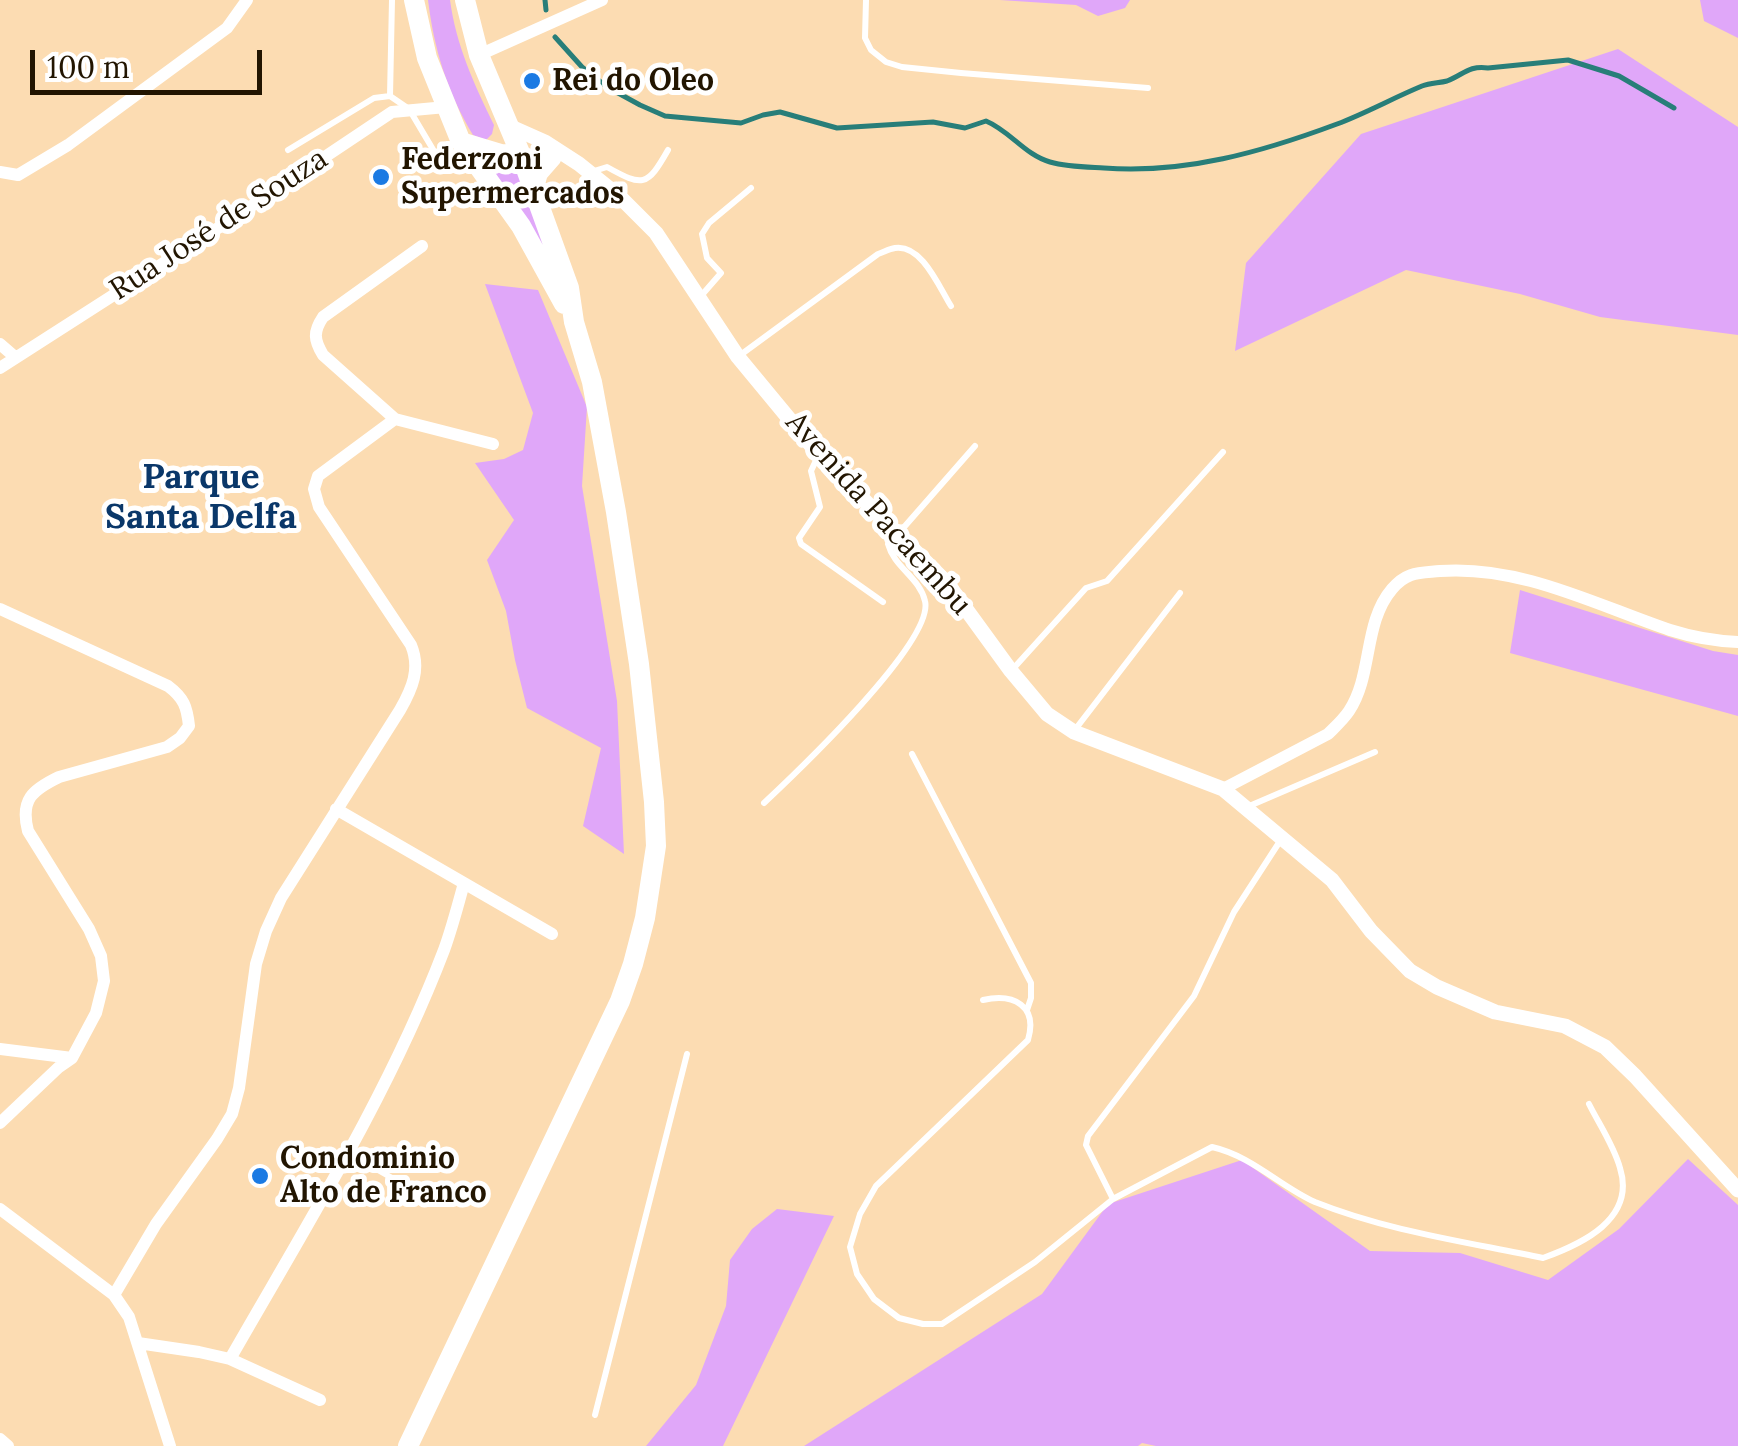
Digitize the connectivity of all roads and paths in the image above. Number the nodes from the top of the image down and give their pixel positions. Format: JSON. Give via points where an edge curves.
{"nodes":[{"id":1,"x":247,"y":0,"type":"edge"},
{"id":2,"x":392,"y":0,"type":"edge"},
{"id":3,"x":414,"y":0,"type":"edge"},
{"id":4,"x":465,"y":0,"type":"edge"},
{"id":5,"x":602,"y":0,"type":"edge"},
{"id":6,"x":866,"y":0,"type":"edge"},
{"id":7,"x":479,"y":56,"type":"junction"},
{"id":8,"x":1148,"y":88,"type":"dead end"},
{"id":9,"x":390,"y":96,"type":"junction"},
{"id":10,"x":446,"y":107,"type":"junction"},
{"id":11,"x":409,"y":109,"type":"junction"},
{"id":12,"x":509,"y":126,"type":"junction"},
{"id":13,"x":471,"y":144,"type":"junction"},
{"id":14,"x":288,"y":150,"type":"dead end"},
{"id":15,"x":668,"y":150,"type":"dead end"},
{"id":16,"x":521,"y":155,"type":"junction"},
{"id":17,"x":552,"y":157,"type":"junction"},
{"id":18,"x":444,"y":168,"type":"dead end"},
{"id":19,"x":584,"y":168,"type":"junction"},
{"id":20,"x":0,"y":172,"type":"edge"},
{"id":21,"x":751,"y":188,"type":"dead end"},
{"id":22,"x":533,"y":190,"type":"junction"},
{"id":23,"x":422,"y":246,"type":"dead end"},
{"id":24,"x":699,"y":298,"type":"junction"},
{"id":25,"x":951,"y":306,"type":"dead end"},
{"id":26,"x":574,"y":322,"type":"junction"},
{"id":27,"x":0,"y":344,"type":"edge"},
{"id":28,"x":15,"y":356,"type":"junction"},
{"id":29,"x":738,"y":357,"type":"junction"},
{"id":30,"x":0,"y":368,"type":"edge"},
{"id":31,"x":395,"y":419,"type":"junction"},
{"id":32,"x":493,"y":444,"type":"dead end"},
{"id":33,"x":975,"y":446,"type":"dead end"},
{"id":34,"x":1223,"y":452,"type":"dead end"},
{"id":35,"x":819,"y":455,"type":"junction"},
{"id":36,"x":895,"y":532,"type":"junction"},
{"id":37,"x":1180,"y":592,"type":"dead end"},
{"id":38,"x":883,"y":602,"type":"dead end"},
{"id":39,"x":0,"y":609,"type":"edge"},
{"id":40,"x":1738,"y":642,"type":"edge"},
{"id":41,"x":1011,"y":671,"type":"junction"},
{"id":42,"x":1074,"y":732,"type":"junction"},
{"id":43,"x":1375,"y":752,"type":"dead end"},
{"id":44,"x":912,"y":754,"type":"dead end"},
{"id":45,"x":1223,"y":790,"type":"junction"},
{"id":46,"x":764,"y":803,"type":"dead end"},
{"id":47,"x":1246,"y":808,"type":"junction"},
{"id":48,"x":336,"y":809,"type":"junction"},
{"id":49,"x":1282,"y":837,"type":"junction"},
{"id":50,"x":464,"y":884,"type":"junction"},
{"id":51,"x":552,"y":934,"type":"dead end"},
{"id":52,"x":983,"y":1000,"type":"dead end"},
{"id":53,"x":1027,"y":1010,"type":"junction"},
{"id":54,"x":0,"y":1049,"type":"edge"},
{"id":55,"x":686,"y":1054,"type":"dead end"},
{"id":56,"x":72,"y":1058,"type":"junction"},
{"id":57,"x":1589,"y":1104,"type":"dead end"},
{"id":58,"x":0,"y":1122,"type":"edge"},
{"id":59,"x":348,"y":1152,"type":"junction"},
{"id":60,"x":1738,"y":1190,"type":"edge"},
{"id":61,"x":427,"y":1198,"type":"dead end"},
{"id":62,"x":1113,"y":1198,"type":"junction"},
{"id":63,"x":0,"y":1209,"type":"edge"},
{"id":64,"x":114,"y":1296,"type":"junction"},
{"id":65,"x":138,"y":1343,"type":"junction"},
{"id":66,"x":230,"y":1359,"type":"junction"},
{"id":67,"x":320,"y":1400,"type":"dead end"},
{"id":68,"x":595,"y":1415,"type":"dead end"},
{"id":69,"x":0,"y":1439,"type":"edge"},
{"id":70,"x":8,"y":1446,"type":"edge"},
{"id":71,"x":170,"y":1446,"type":"edge"},
{"id":72,"x":408,"y":1446,"type":"edge"}],
"edges":[{"from":1,"to":20,"type":"street","via":[[227,28],[68,145],[18,174]]},
{"from":2,"to":9,"type":"lane"},
{"from":3,"to":10,"type":"main road"},
{"from":4,"to":7,"type":"main road"},
{"from":5,"to":7,"type":"street"},
{"from":6,"to":8,"type":"lane","via":[[871,50],[902,67]]},
{"from":7,"to":12,"type":"main road"},
{"from":9,"to":11,"type":"lane"},
{"from":9,"to":14,"type":"lane","via":[[374,98]]},
{"from":10,"to":11,"type":"street","name":"Rua José de Souza"},
{"from":10,"to":13,"type":"main road"},
{"from":11,"to":18,"type":"lane"},
{"from":11,"to":28,"type":"street","name":"Rua José de Souza","via":[[392,112]]},
{"from":12,"to":13,"type":"main road","via":[[497,139]]},
{"from":12,"to":16,"type":"main road"},
{"from":12,"to":19,"type":"street","name":"Avenida Pacaembu"},
{"from":13,"to":16,"type":"main road"},
{"from":13,"to":26,"type":"main road"},
{"from":15,"to":19,"type":"lane","via":[[644,181],[607,167]]},
{"from":16,"to":17,"type":"street"},
{"from":16,"to":22,"type":"main road"},
{"from":17,"to":19,"type":"street"},
{"from":17,"to":22,"type":"main road"},
{"from":19,"to":24,"type":"street","name":"Avenida Pacaembu","via":[[656,233]]},
{"from":21,"to":24,"type":"lane","via":[[702,234],[707,258],[721,273]]},
{"from":22,"to":26,"type":"main road","via":[[569,288]]},
{"from":23,"to":31,"type":"street","via":[[322,317],[315,332],[323,355]]},
{"from":24,"to":29,"type":"street","name":"Avenida Pacaembu"},
{"from":25,"to":29,"type":"lane","via":[[920,258],[897,247],[878,254]]},
{"from":26,"to":72,"type":"main road","via":[[616,512],[656,846],[620,1002]]},
{"from":27,"to":28,"type":"street"},
{"from":28,"to":30,"type":"street","name":"Rua José de Souza"},
{"from":29,"to":35,"type":"street","name":"Avenida Pacaembu"},
{"from":31,"to":32,"type":"street"},
{"from":31,"to":48,"type":"street","via":[[318,476],[314,489],[319,507],[411,645],[416,664],[410,692]]},
{"from":33,"to":36,"type":"lane"},
{"from":34,"to":41,"type":"lane","via":[[1108,581],[1086,588]]},
{"from":35,"to":36,"type":"street","name":"Avenida Pacaembu"},
{"from":35,"to":38,"type":"lane","via":[[811,471],[820,507],[801,544]]},
{"from":36,"to":41,"type":"street","name":"Avenida Pacaembu","via":[[947,583]]},
{"from":36,"to":46,"type":"lane","via":[[891,554],[927,605],[922,627],[858,709]]},
{"from":37,"to":42,"type":"lane"},
{"from":39,"to":56,"type":"street","via":[[168,686],[187,708],[189,726],[167,747],[44,784],[24,814],[101,956],[104,981],[96,1013]]},
{"from":40,"to":45,"type":"street","via":[[1674,631],[1518,577],[1453,570],[1410,574],[1391,589],[1376,616],[1359,688],[1341,720],[1328,734]]},
{"from":41,"to":42,"type":"street","name":"Avenida Pacaembu","via":[[1047,714]]},
{"from":42,"to":45,"type":"street","name":"Avenida Pacaembu"},
{"from":43,"to":47,"type":"lane"},
{"from":44,"to":53,"type":"lane","via":[[1032,983]]},
{"from":45,"to":47,"type":"street","name":"Avenida Pacaembu"},
{"from":47,"to":49,"type":"street","name":"Avenida Pacaembu"},
{"from":48,"to":50,"type":"street"},
{"from":48,"to":64,"type":"street","via":[[266,932],[232,1114]]},
{"from":49,"to":60,"type":"street","name":"Avenida Pacaembu","via":[[1332,880],[1410,971],[1495,1012],[1566,1026],[1605,1046]]},
{"from":49,"to":62,"type":"lane","via":[[1234,912],[1194,996],[1088,1136]]},
{"from":50,"to":51,"type":"street"},
{"from":50,"to":59,"type":"street","via":[[408,1034]]},
{"from":52,"to":53,"type":"lane","via":[[1012,998]]},
{"from":53,"to":62,"type":"lane","via":[[1028,1040],[876,1186],[850,1247],[857,1274],[899,1318],[942,1324],[1035,1262]]},
{"from":54,"to":56,"type":"street"},
{"from":55,"to":68,"type":"lane"},
{"from":56,"to":58,"type":"street"},
{"from":57,"to":62,"type":"lane","via":[[1622,1170],[1622,1201],[1604,1227],[1543,1258],[1372,1221],[1311,1200],[1216,1147]]},
{"from":59,"to":61,"type":"lane"},
{"from":59,"to":66,"type":"street"},
{"from":63,"to":64,"type":"street"},
{"from":64,"to":65,"type":"street"},
{"from":65,"to":66,"type":"street"},
{"from":65,"to":71,"type":"street"},
{"from":66,"to":67,"type":"street"},
{"from":69,"to":70,"type":"street"}]}
